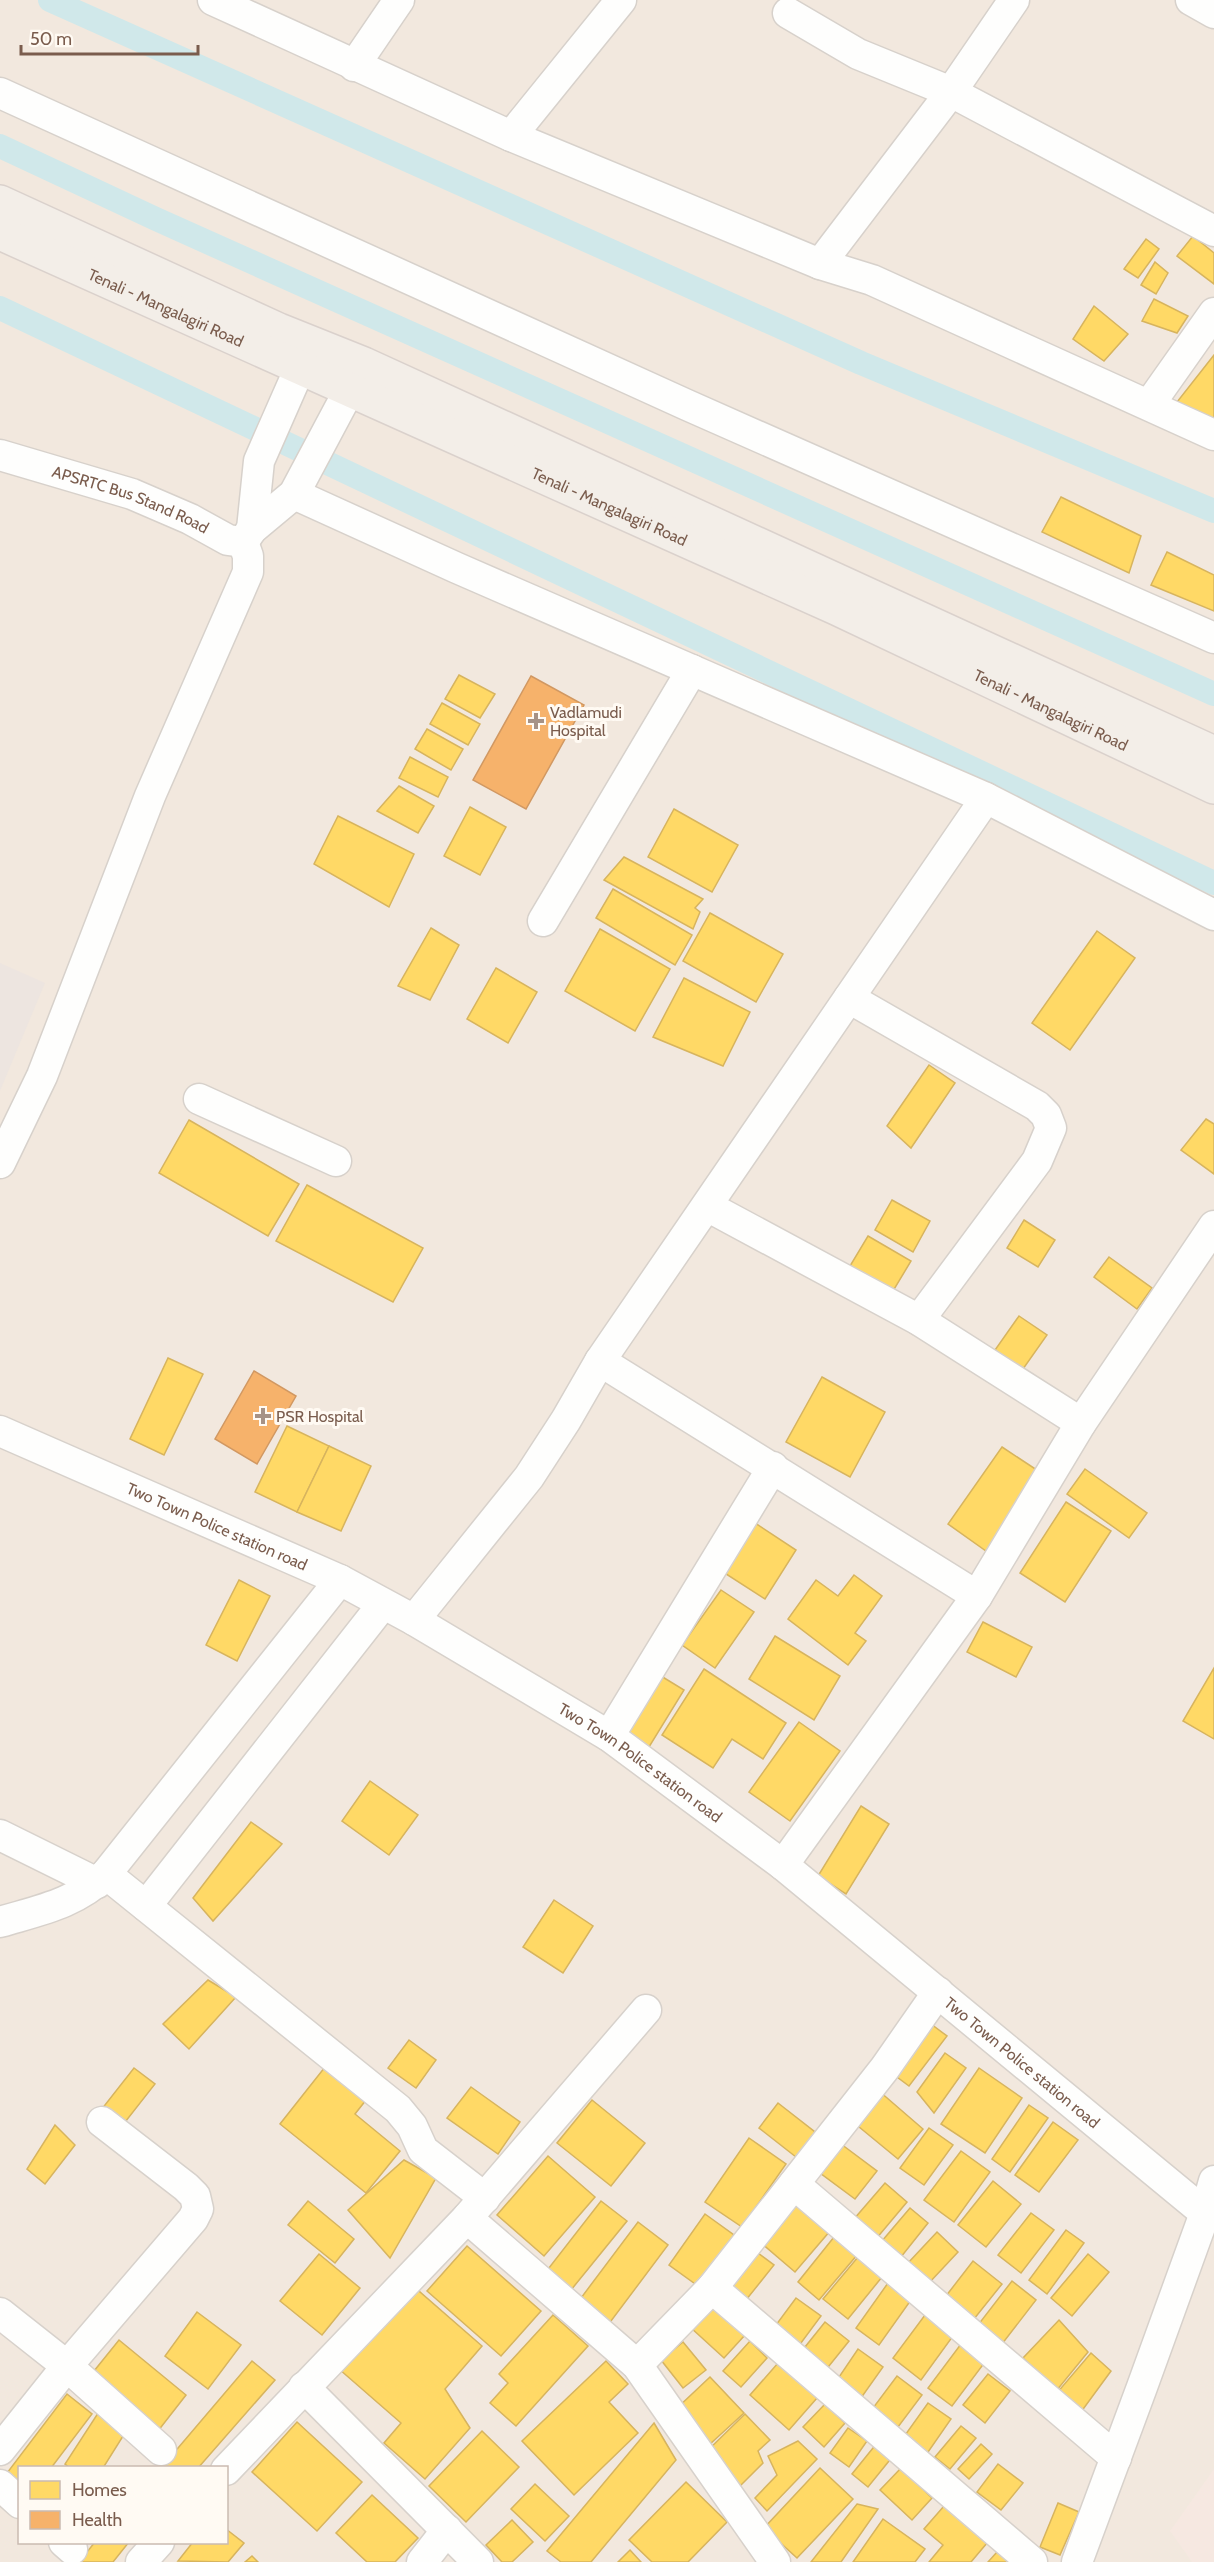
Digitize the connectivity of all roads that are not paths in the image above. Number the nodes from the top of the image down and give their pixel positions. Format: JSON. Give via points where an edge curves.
{"nodes":[{"id":1,"x":399,"y":0,"type":"edge"},
{"id":2,"x":621,"y":0,"type":"edge"},
{"id":3,"x":1014,"y":0,"type":"edge"},
{"id":4,"x":1191,"y":0,"type":"edge"},
{"id":5,"x":231,"y":4,"type":"edge"},
{"id":6,"x":788,"y":13,"type":"dead end"},
{"id":7,"x":1214,"y":13,"type":"edge"},
{"id":8,"x":354,"y":66,"type":"junction"},
{"id":9,"x":951,"y":92,"type":"junction"},
{"id":10,"x":0,"y":93,"type":"edge"},
{"id":11,"x":511,"y":136,"type":"junction"},
{"id":12,"x":0,"y":202,"type":"edge"},
{"id":13,"x":1214,"y":231,"type":"edge"},
{"id":14,"x":0,"y":233,"type":"edge"},
{"id":15,"x":820,"y":264,"type":"junction"},
{"id":16,"x":1214,"y":313,"type":"edge"},
{"id":17,"x":302,"y":363,"type":"junction"},
{"id":18,"x":352,"y":384,"type":"junction"},
{"id":19,"x":1149,"y":405,"type":"junction"},
{"id":20,"x":1214,"y":435,"type":"edge"},
{"id":21,"x":0,"y":455,"type":"edge"},
{"id":22,"x":298,"y":488,"type":"junction"},
{"id":23,"x":247,"y":535,"type":"junction"},
{"id":24,"x":1214,"y":638,"type":"edge"},
{"id":25,"x":692,"y":670,"type":"junction"},
{"id":26,"x":1214,"y":753,"type":"edge"},
{"id":27,"x":1214,"y":787,"type":"edge"},
{"id":28,"x":986,"y":798,"type":"junction"},
{"id":29,"x":1214,"y":915,"type":"edge"},
{"id":30,"x":543,"y":921,"type":"dead end"},
{"id":31,"x":849,"y":998,"type":"junction"},
{"id":32,"x":200,"y":1099,"type":"dead end"},
{"id":33,"x":336,"y":1161,"type":"dead end"},
{"id":34,"x":0,"y":1163,"type":"edge"},
{"id":35,"x":707,"y":1206,"type":"junction"},
{"id":36,"x":1214,"y":1226,"type":"edge"},
{"id":37,"x":919,"y":1320,"type":"junction"},
{"id":38,"x":600,"y":1361,"type":"junction"},
{"id":39,"x":1081,"y":1423,"type":"junction"},
{"id":40,"x":0,"y":1431,"type":"edge"},
{"id":41,"x":773,"y":1467,"type":"junction"},
{"id":42,"x":340,"y":1580,"type":"junction"},
{"id":43,"x":977,"y":1596,"type":"junction"},
{"id":44,"x":383,"y":1604,"type":"junction"},
{"id":45,"x":414,"y":1620,"type":"junction"},
{"id":46,"x":609,"y":1736,"type":"junction"},
{"id":47,"x":0,"y":1835,"type":"edge"},
{"id":48,"x":783,"y":1865,"type":"junction"},
{"id":49,"x":106,"y":1879,"type":"junction"},
{"id":50,"x":142,"y":1903,"type":"junction"},
{"id":51,"x":0,"y":1922,"type":"edge"},
{"id":52,"x":938,"y":1992,"type":"junction"},
{"id":53,"x":646,"y":2010,"type":"dead end"},
{"id":54,"x":102,"y":2122,"type":"dead end"},
{"id":55,"x":1214,"y":2181,"type":"edge"},
{"id":56,"x":794,"y":2184,"type":"junction"},
{"id":57,"x":476,"y":2208,"type":"junction"},
{"id":58,"x":1205,"y":2213,"type":"junction"},
{"id":59,"x":712,"y":2288,"type":"junction"},
{"id":60,"x":0,"y":2313,"type":"edge"},
{"id":61,"x":637,"y":2365,"type":"junction"},
{"id":62,"x":67,"y":2366,"type":"junction"},
{"id":63,"x":304,"y":2388,"type":"junction"},
{"id":64,"x":0,"y":2450,"type":"edge"},
{"id":65,"x":160,"y":2450,"type":"dead end"},
{"id":66,"x":1116,"y":2458,"type":"junction"},
{"id":67,"x":228,"y":2468,"type":"edge"},
{"id":68,"x":0,"y":2485,"type":"edge"},
{"id":69,"x":18,"y":2501,"type":"edge"},
{"id":70,"x":447,"y":2530,"type":"junction"},
{"id":71,"x":157,"y":2544,"type":"edge"},
{"id":72,"x":141,"y":2562,"type":"edge"},
{"id":73,"x":422,"y":2562,"type":"edge"},
{"id":74,"x":478,"y":2562,"type":"edge"},
{"id":75,"x":775,"y":2562,"type":"edge"},
{"id":76,"x":1032,"y":2562,"type":"edge"},
{"id":77,"x":1077,"y":2562,"type":"edge"}],
"edges":[{"from":1,"to":8,"type":"street"},
{"from":2,"to":11,"type":"street"},
{"from":3,"to":9,"type":"street"},
{"from":4,"to":7,"type":"street"},
{"from":5,"to":8,"type":"street"},
{"from":6,"to":9,"type":"street","via":[[858,54]]},
{"from":8,"to":11,"type":"street"},
{"from":9,"to":13,"type":"street"},
{"from":9,"to":15,"type":"street"},
{"from":10,"to":24,"type":"street","via":[[687,405]]},
{"from":11,"to":15,"type":"street"},
{"from":12,"to":17,"type":"main road","name":"Tenali - Mangalagiri Road"},
{"from":14,"to":17,"type":"main road","name":"Tenali - Mangalagiri Road"},
{"from":15,"to":19,"type":"street","via":[[872,280]]},
{"from":16,"to":19,"type":"street"},
{"from":17,"to":18,"type":"main road","name":"Tenali - Mangalagiri Road"},
{"from":17,"to":23,"type":"street","via":[[259,461]]},
{"from":18,"to":22,"type":"street"},
{"from":18,"to":26,"type":"main road","name":"Tenali - Mangalagiri Road"},
{"from":18,"to":27,"type":"main road","name":"Tenali - Mangalagiri Road"},
{"from":19,"to":20,"type":"street"},
{"from":21,"to":23,"type":"street","name":"APSRTC Bus Stand Road","via":[[132,494],[228,540]]},
{"from":22,"to":23,"type":"street"},
{"from":22,"to":25,"type":"street","via":[[457,568]]},
{"from":23,"to":34,"type":"street","via":[[248,572],[150,796],[42,1076]]},
{"from":25,"to":28,"type":"street"},
{"from":25,"to":30,"type":"street"},
{"from":28,"to":29,"type":"street"},
{"from":28,"to":31,"type":"street"},
{"from":31,"to":35,"type":"street"},
{"from":31,"to":37,"type":"street","via":[[1037,1106],[1051,1128],[1037,1161]]},
{"from":32,"to":33,"type":"street"},
{"from":35,"to":37,"type":"street"},
{"from":35,"to":38,"type":"street"},
{"from":36,"to":39,"type":"street"},
{"from":37,"to":39,"type":"street"},
{"from":38,"to":41,"type":"street"},
{"from":38,"to":45,"type":"street","via":[[529,1477]]},
{"from":39,"to":43,"type":"street"},
{"from":40,"to":42,"type":"street","name":"Two Town Police station road"},
{"from":41,"to":43,"type":"street"},
{"from":41,"to":46,"type":"street"},
{"from":42,"to":44,"type":"street","name":"Two Town Police station road"},
{"from":42,"to":49,"type":"street"},
{"from":43,"to":48,"type":"street"},
{"from":44,"to":45,"type":"street","name":"Two Town Police station road"},
{"from":44,"to":50,"type":"street"},
{"from":45,"to":46,"type":"street","name":"Two Town Police station road"},
{"from":46,"to":48,"type":"street","name":"Two Town Police station road"},
{"from":47,"to":49,"type":"street"},
{"from":48,"to":52,"type":"street","name":"Two Town Police station road"},
{"from":49,"to":50,"type":"street"},
{"from":49,"to":51,"type":"street","via":[[69,1901]]},
{"from":50,"to":57,"type":"street","via":[[398,2109],[412,2126],[423,2150]]},
{"from":52,"to":56,"type":"street","via":[[885,2068]]},
{"from":52,"to":58,"type":"street","name":"Two Town Police station road"},
{"from":53,"to":57,"type":"street"},
{"from":54,"to":62,"type":"street","via":[[186,2187],[195,2196],[198,2209]]},
{"from":55,"to":58,"type":"street"},
{"from":56,"to":59,"type":"street"},
{"from":56,"to":66,"type":"street"},
{"from":57,"to":61,"type":"street"},
{"from":57,"to":63,"type":"street"},
{"from":58,"to":66,"type":"street"},
{"from":59,"to":61,"type":"street"},
{"from":59,"to":76,"type":"street"},
{"from":60,"to":62,"type":"street"},
{"from":61,"to":75,"type":"street"},
{"from":62,"to":64,"type":"street"},
{"from":62,"to":65,"type":"street"},
{"from":63,"to":67,"type":"street"},
{"from":63,"to":70,"type":"street"},
{"from":66,"to":77,"type":"street"},
{"from":68,"to":69,"type":"street"},
{"from":70,"to":73,"type":"street"},
{"from":70,"to":74,"type":"street"},
{"from":71,"to":72,"type":"street"}]}
